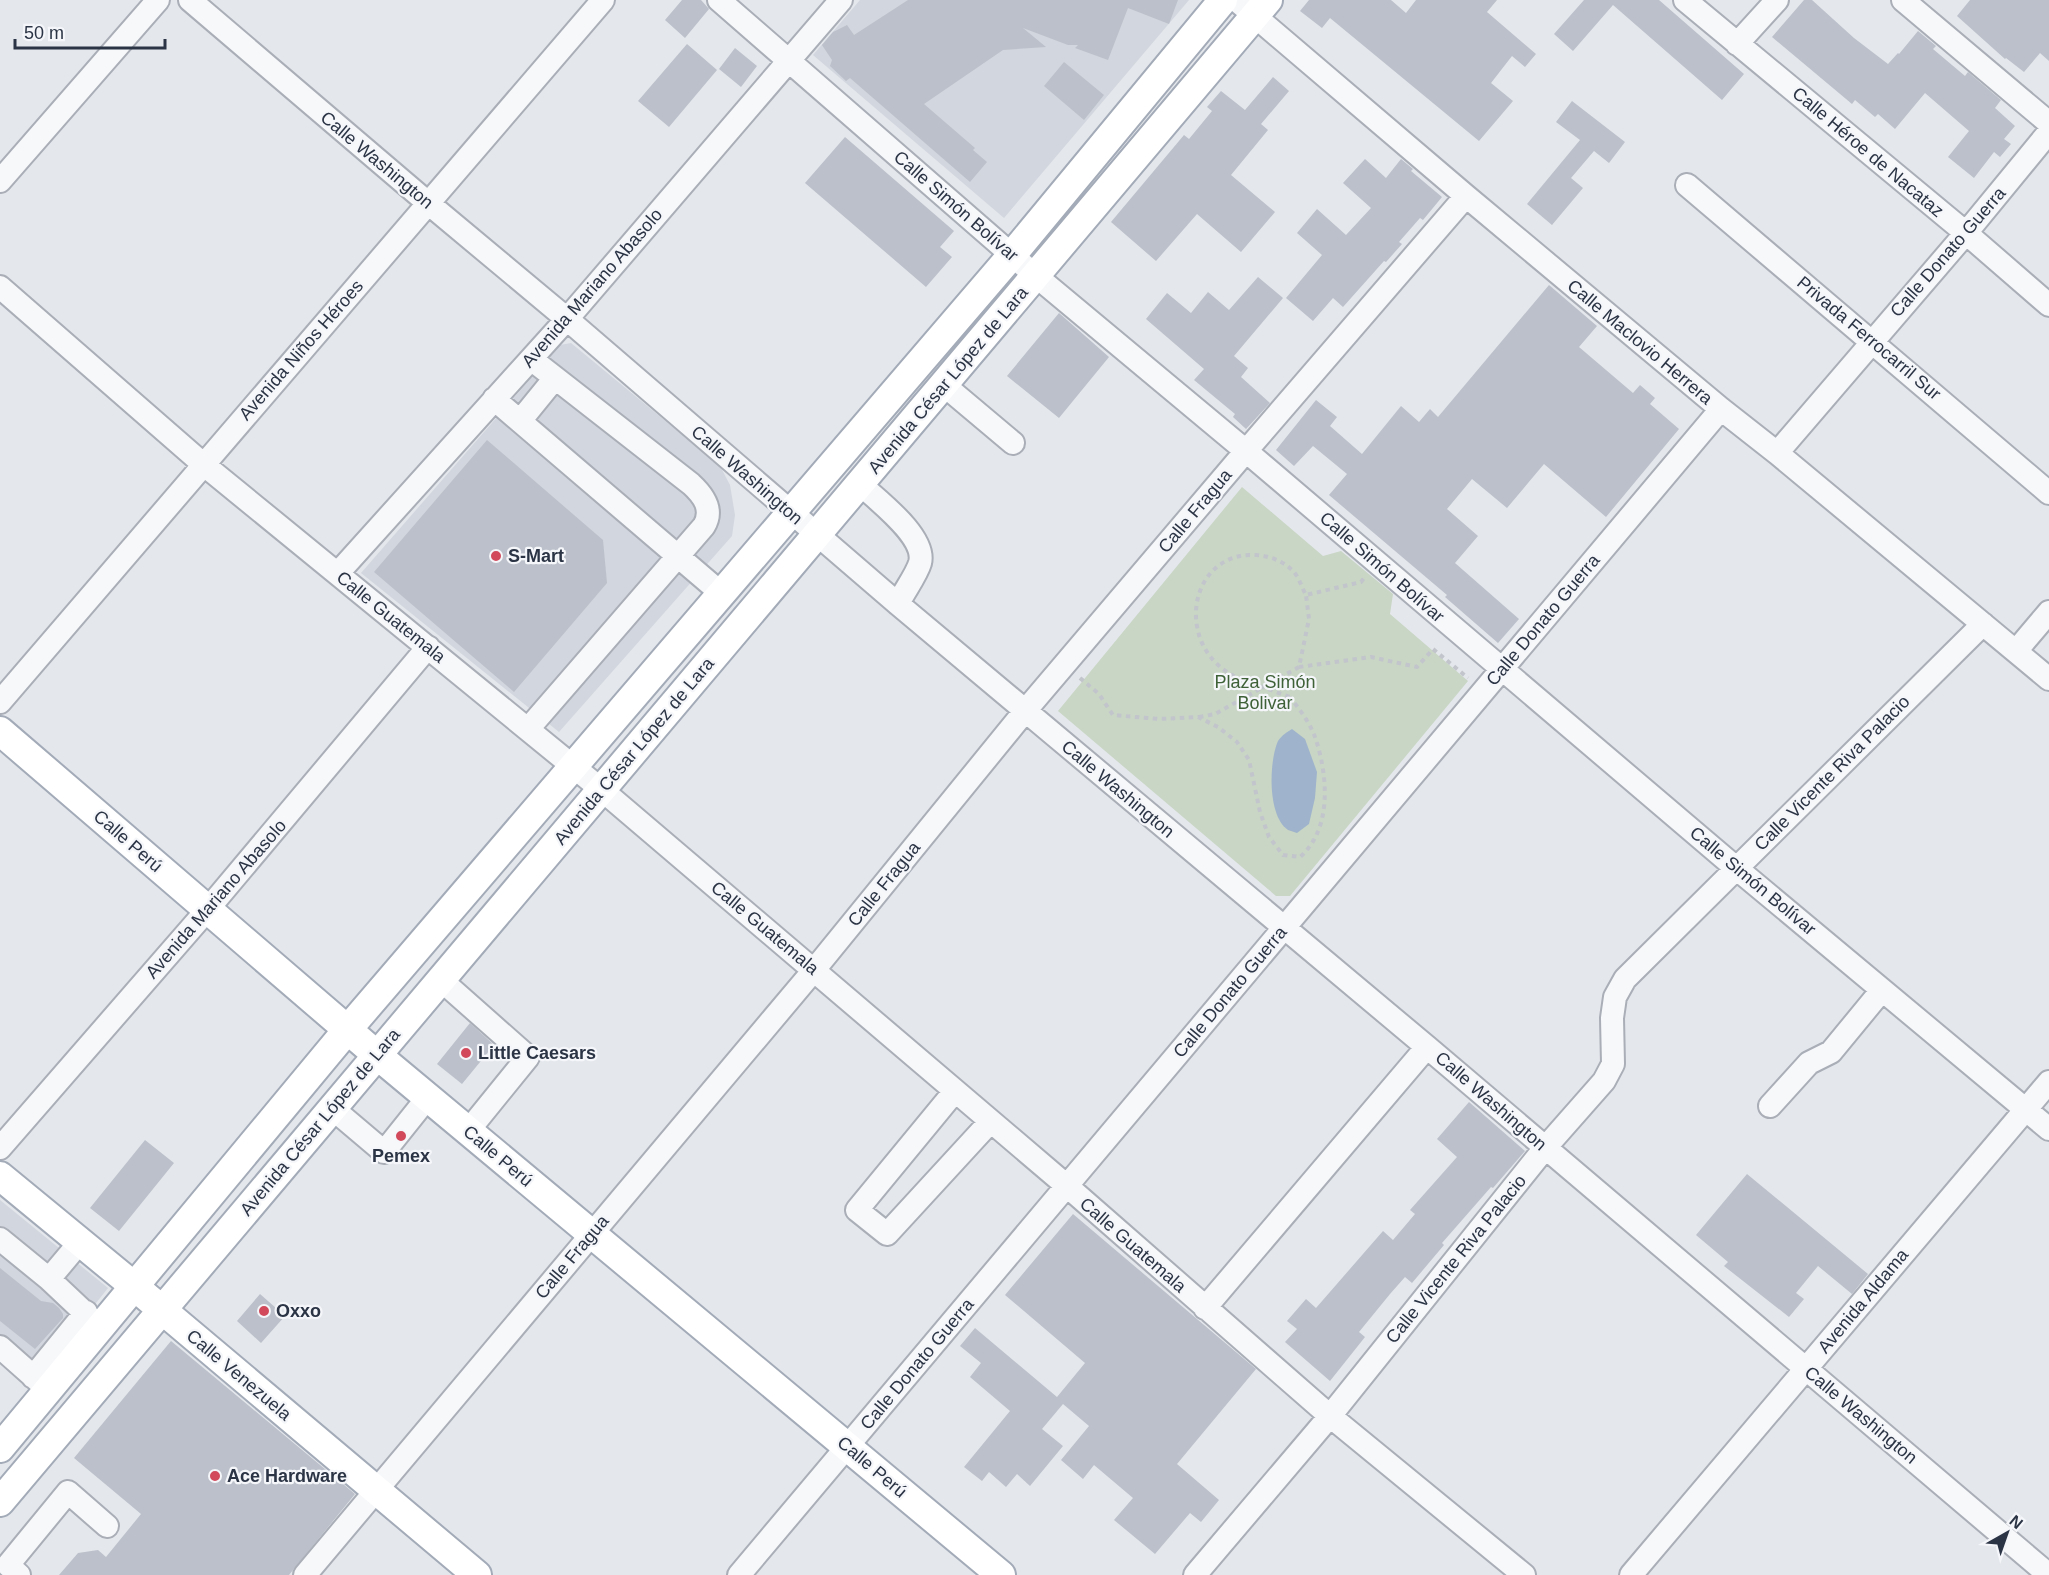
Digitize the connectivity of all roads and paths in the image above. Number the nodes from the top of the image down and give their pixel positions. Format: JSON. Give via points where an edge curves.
{"nodes":[{"id":1,"x":158,"y":0,"type":"edge"},
{"id":2,"x":190,"y":0,"type":"edge"},
{"id":3,"x":603,"y":0,"type":"edge"},
{"id":4,"x":719,"y":0,"type":"edge"},
{"id":5,"x":841,"y":0,"type":"edge"},
{"id":6,"x":1223,"y":0,"type":"edge"},
{"id":7,"x":1685,"y":0,"type":"edge"},
{"id":8,"x":1776,"y":0,"type":"edge"},
{"id":9,"x":1903,"y":0,"type":"edge"},
{"id":10,"x":1253,"y":5,"type":"edge"},
{"id":11,"x":1737,"y":44,"type":"junction"},
{"id":12,"x":789,"y":60,"type":"junction"},
{"id":13,"x":2049,"y":123,"type":"edge"},
{"id":14,"x":2049,"y":132,"type":"edge"},
{"id":15,"x":0,"y":181,"type":"edge"},
{"id":16,"x":1687,"y":185,"type":"dead end"},
{"id":17,"x":1466,"y":196,"type":"junction"},
{"id":18,"x":428,"y":203,"type":"junction"},
{"id":19,"x":1966,"y":233,"type":"junction"},
{"id":20,"x":1012,"y":255,"type":"junction"},
{"id":21,"x":1036,"y":276,"type":"junction"},
{"id":22,"x":0,"y":287,"type":"edge"},
{"id":23,"x":2049,"y":305,"type":"edge"},
{"id":24,"x":567,"y":319,"type":"junction"},
{"id":25,"x":1872,"y":341,"type":"junction"},
{"id":26,"x":531,"y":359,"type":"junction"},
{"id":27,"x":555,"y":378,"type":"junction"},
{"id":28,"x":944,"y":385,"type":"junction"},
{"id":29,"x":495,"y":399,"type":"junction"},
{"id":30,"x":1720,"y":409,"type":"junction"},
{"id":31,"x":520,"y":421,"type":"junction"},
{"id":32,"x":1013,"y":443,"type":"dead end"},
{"id":33,"x":1246,"y":450,"type":"junction"},
{"id":34,"x":1777,"y":453,"type":"junction"},
{"id":35,"x":203,"y":464,"type":"junction"},
{"id":36,"x":860,"y":484,"type":"junction"},
{"id":37,"x":2049,"y":493,"type":"edge"},
{"id":38,"x":790,"y":512,"type":"junction"},
{"id":39,"x":817,"y":535,"type":"junction"},
{"id":40,"x":677,"y":556,"type":"junction"},
{"id":41,"x":1377,"y":562,"type":"junction"},
{"id":42,"x":338,"y":573,"type":"junction"},
{"id":43,"x":721,"y":593,"type":"junction"},
{"id":44,"x":1305,"y":596,"type":"junction"},
{"id":45,"x":898,"y":604,"type":"junction"},
{"id":46,"x":2049,"y":612,"type":"edge"},
{"id":47,"x":1983,"y":624,"type":"junction"},
{"id":48,"x":428,"y":647,"type":"junction"},
{"id":49,"x":2016,"y":651,"type":"junction"},
{"id":50,"x":1065,"y":664,"type":"junction"},
{"id":51,"x":1299,"y":667,"type":"junction"},
{"id":52,"x":1502,"y":669,"type":"junction"},
{"id":53,"x":2049,"y":679,"type":"edge"},
{"id":54,"x":1483,"y":691,"type":"junction"},
{"id":55,"x":0,"y":702,"type":"edge"},
{"id":56,"x":1025,"y":711,"type":"junction"},
{"id":57,"x":1198,"y":717,"type":"junction"},
{"id":58,"x":528,"y":729,"type":"junction"},
{"id":59,"x":0,"y":731,"type":"edge"},
{"id":60,"x":574,"y":766,"type":"junction"},
{"id":61,"x":602,"y":790,"type":"junction"},
{"id":62,"x":1736,"y":868,"type":"junction"},
{"id":63,"x":208,"y":909,"type":"junction"},
{"id":64,"x":1284,"y":928,"type":"junction"},
{"id":65,"x":814,"y":970,"type":"junction"},
{"id":66,"x":441,"y":980,"type":"junction"},
{"id":67,"x":1882,"y":990,"type":"junction"},
{"id":68,"x":348,"y":1029,"type":"junction"},
{"id":69,"x":1427,"y":1047,"type":"junction"},
{"id":70,"x":377,"y":1055,"type":"junction"},
{"id":71,"x":2049,"y":1082,"type":"edge"},
{"id":72,"x":955,"y":1091,"type":"junction"},
{"id":73,"x":428,"y":1097,"type":"junction"},
{"id":74,"x":1770,"y":1106,"type":"dead end"},
{"id":75,"x":332,"y":1108,"type":"junction"},
{"id":76,"x":2026,"y":1110,"type":"junction"},
{"id":77,"x":990,"y":1122,"type":"junction"},
{"id":78,"x":2049,"y":1129,"type":"edge"},
{"id":79,"x":468,"y":1131,"type":"junction"},
{"id":80,"x":0,"y":1148,"type":"edge"},
{"id":81,"x":1545,"y":1148,"type":"junction"},
{"id":82,"x":0,"y":1176,"type":"edge"},
{"id":83,"x":1066,"y":1186,"type":"junction"},
{"id":84,"x":591,"y":1234,"type":"junction"},
{"id":85,"x":0,"y":1239,"type":"edge"},
{"id":86,"x":80,"y":1242,"type":"junction"},
{"id":87,"x":49,"y":1279,"type":"junction"},
{"id":88,"x":135,"y":1287,"type":"junction"},
{"id":89,"x":1205,"y":1308,"type":"junction"},
{"id":90,"x":162,"y":1310,"type":"junction"},
{"id":91,"x":93,"y":1320,"type":"junction"},
{"id":92,"x":0,"y":1347,"type":"edge"},
{"id":93,"x":1806,"y":1368,"type":"junction"},
{"id":94,"x":41,"y":1384,"type":"junction"},
{"id":95,"x":1330,"y":1416,"type":"junction"},
{"id":96,"x":848,"y":1446,"type":"junction"},
{"id":97,"x":0,"y":1448,"type":"edge"},
{"id":98,"x":376,"y":1490,"type":"junction"},
{"id":99,"x":0,"y":1502,"type":"edge"},
{"id":100,"x":107,"y":1526,"type":"dead end"},
{"id":101,"x":19,"y":1575,"type":"edge"},
{"id":102,"x":304,"y":1575,"type":"edge"},
{"id":103,"x":477,"y":1575,"type":"edge"},
{"id":104,"x":739,"y":1575,"type":"edge"},
{"id":105,"x":1001,"y":1575,"type":"edge"},
{"id":106,"x":1195,"y":1575,"type":"edge"},
{"id":107,"x":1524,"y":1575,"type":"edge"},
{"id":108,"x":1631,"y":1575,"type":"edge"},
{"id":109,"x":2049,"y":1575,"type":"edge"}],
"edges":[{"from":1,"to":15,"type":"street"},
{"from":2,"to":18,"type":"street","name":"Calle Washington"},
{"from":3,"to":18,"type":"street","name":"Avenida Niños Héroes"},
{"from":4,"to":12,"type":"street","name":"Calle Simón Bolívar"},
{"from":5,"to":12,"type":"street","name":"Avenida Mariano Abasolo"},
{"from":6,"to":20,"type":"main road","name":"Avenida César López de Lara"},
{"from":7,"to":11,"type":"street","name":"Calle Héroe de Nacataz"},
{"from":8,"to":11,"type":"street"},
{"from":9,"to":13,"type":"street"},
{"from":10,"to":17,"type":"street","name":"Calle Maclovio Herrera"},
{"from":10,"to":21,"type":"main road","name":"Avenida César López de Lara"},
{"from":11,"to":19,"type":"street","name":"Calle Héroe de Nacataz"},
{"from":12,"to":20,"type":"street","name":"Calle Simón Bolívar"},
{"from":12,"to":24,"type":"street","name":"Avenida Mariano Abasolo"},
{"from":14,"to":19,"type":"street","name":"Calle Donato Guerra"},
{"from":16,"to":25,"type":"street","name":"Privada Ferrocarril Sur"},
{"from":17,"to":30,"type":"street","name":"Calle Maclovio Herrera"},
{"from":17,"to":33,"type":"street","name":"Calle Fragua"},
{"from":18,"to":24,"type":"street","name":"Calle Washington"},
{"from":18,"to":35,"type":"street","name":"Avenida Niños Héroes"},
{"from":19,"to":23,"type":"street","name":"Calle Héroe de Nacataz"},
{"from":19,"to":25,"type":"street","name":"Calle Donato Guerra"},
{"from":20,"to":21,"type":"street","name":"Calle Simón Bolívar"},
{"from":20,"to":38,"type":"main road","name":"Avenida César López de Lara"},
{"from":21,"to":28,"type":"main road","name":"Avenida César López de Lara"},
{"from":21,"to":33,"type":"street","name":"Calle Simón Bolívar"},
{"from":22,"to":35,"type":"street","name":"Calle Guatemala"},
{"from":24,"to":26,"type":"street","name":"Avenida Mariano Abasolo"},
{"from":24,"to":38,"type":"street","name":"Calle Washington"},
{"from":25,"to":34,"type":"street","name":"Calle Donato Guerra"},
{"from":25,"to":37,"type":"street","name":"Privada Ferrocarril Sur"},
{"from":26,"to":27,"type":"street"},
{"from":26,"to":29,"type":"street","name":"Avenida Mariano Abasolo"},
{"from":27,"to":31,"type":"street"},
{"from":27,"to":40,"type":"street","via":[[691,484],[706,500],[707,522]]},
{"from":28,"to":32,"type":"street"},
{"from":28,"to":36,"type":"main road","name":"Avenida César López de Lara"},
{"from":29,"to":31,"type":"street"},
{"from":29,"to":42,"type":"street","name":"Avenida Mariano Abasolo"},
{"from":30,"to":34,"type":"street","name":"Calle Maclovio Herrera"},
{"from":30,"to":52,"type":"street","name":"Calle Donato Guerra"},
{"from":31,"to":40,"type":"street"},
{"from":33,"to":41,"type":"street","name":"Calle Simón Bolívar"},
{"from":33,"to":50,"type":"street","name":"Calle Fragua"},
{"from":34,"to":47,"type":"street","name":"Calle Maclovio Herrera"},
{"from":35,"to":42,"type":"street","name":"Calle Guatemala"},
{"from":35,"to":55,"type":"street","name":"Avenida Niños Héroes"},
{"from":36,"to":39,"type":"main road","name":"Avenida César López de Lara"},
{"from":36,"to":45,"type":"street","via":[[918,544],[920,562]]},
{"from":38,"to":39,"type":"street","name":"Calle Washington"},
{"from":38,"to":43,"type":"main road","name":"Avenida César López de Lara"},
{"from":39,"to":45,"type":"street","name":"Calle Washington"},
{"from":39,"to":61,"type":"main road","name":"Avenida César López de Lara"},
{"from":40,"to":43,"type":"street"},
{"from":40,"to":58,"type":"street"},
{"from":41,"to":44,"type":"path","via":[[1361,582]]},
{"from":41,"to":52,"type":"street","name":"Calle Simón Bolívar"},
{"from":42,"to":48,"type":"street","name":"Calle Guatemala"},
{"from":43,"to":60,"type":"main road","name":"Avenida César López de Lara"},
{"from":44,"to":51,"type":"path","via":[[1309,619]]},
{"from":44,"to":57,"type":"path","bridge":true,"via":[[1294,572],[1271,556],[1242,554],[1215,567],[1202,584],[1194,611],[1197,632],[1207,654],[1230,675],[1290,697],[1316,738],[1325,798],[1312,846],[1300,857],[1283,855],[1269,837],[1249,760],[1238,742]]},
{"from":45,"to":56,"type":"street","name":"Calle Washington"},
{"from":46,"to":49,"type":"street"},
{"from":47,"to":49,"type":"street","name":"Calle Maclovio Herrera"},
{"from":47,"to":62,"type":"street","name":"Calle Vicente Riva Palacio"},
{"from":48,"to":58,"type":"street","name":"Calle Guatemala"},
{"from":48,"to":63,"type":"street","name":"Avenida Mariano Abasolo"},
{"from":49,"to":53,"type":"street","name":"Calle Maclovio Herrera"},
{"from":50,"to":56,"type":"street","name":"Calle Fragua"},
{"from":50,"to":57,"type":"path","via":[[1099,694],[1113,715]]},
{"from":51,"to":54,"type":"path","via":[[1371,657],[1417,668],[1433,649]]},
{"from":51,"to":57,"type":"path","via":[[1215,714]]},
{"from":52,"to":54,"type":"street","name":"Calle Donato Guerra"},
{"from":52,"to":62,"type":"street","name":"Calle Simón Bolívar"},
{"from":54,"to":64,"type":"street","name":"Calle Donato Guerra"},
{"from":56,"to":64,"type":"street","name":"Calle Washington"},
{"from":56,"to":65,"type":"street","name":"Calle Fragua"},
{"from":58,"to":60,"type":"street","name":"Calle Guatemala"},
{"from":59,"to":63,"type":"main road","name":"Calle Perú"},
{"from":60,"to":61,"type":"street","name":"Calle Guatemala"},
{"from":60,"to":68,"type":"main road","name":"Avenida César López de Lara"},
{"from":61,"to":65,"type":"street","name":"Calle Guatemala"},
{"from":61,"to":66,"type":"main road","name":"Avenida César López de Lara"},
{"from":62,"to":67,"type":"street","name":"Calle Simón Bolívar"},
{"from":62,"to":81,"type":"street","name":"Calle Vicente Riva Palacio","via":[[1625,979],[1615,997],[1612,1018],[1613,1064],[1604,1081]]},
{"from":63,"to":68,"type":"main road","name":"Calle Perú"},
{"from":63,"to":80,"type":"street","name":"Avenida Mariano Abasolo"},
{"from":64,"to":69,"type":"street","name":"Calle Washington"},
{"from":64,"to":83,"type":"street","name":"Calle Donato Guerra"},
{"from":65,"to":72,"type":"street","name":"Calle Guatemala"},
{"from":65,"to":84,"type":"street","name":"Calle Fragua"},
{"from":66,"to":70,"type":"main road","name":"Avenida César López de Lara"},
{"from":66,"to":79,"type":"street","via":[[528,1057]]},
{"from":67,"to":74,"type":"street","via":[[1831,1052],[1809,1063]]},
{"from":67,"to":76,"type":"street","name":"Calle Simón Bolívar"},
{"from":68,"to":70,"type":"main road","name":"Calle Perú"},
{"from":68,"to":88,"type":"main road","name":"Avenida César López de Lara"},
{"from":69,"to":81,"type":"street","name":"Calle Washington"},
{"from":69,"to":89,"type":"street"},
{"from":70,"to":73,"type":"main road","name":"Calle Perú"},
{"from":70,"to":75,"type":"main road","name":"Avenida César López de Lara"},
{"from":71,"to":76,"type":"street","name":"Avenida Aldama"},
{"from":72,"to":77,"type":"street","name":"Calle Guatemala"},
{"from":72,"to":77,"type":"street","via":[[857,1210],[887,1233]]},
{"from":73,"to":75,"type":"street","via":[[384,1152]]},
{"from":73,"to":79,"type":"main road","name":"Calle Perú"},
{"from":75,"to":90,"type":"main road","name":"Avenida César López de Lara"},
{"from":76,"to":78,"type":"street","name":"Calle Simón Bolívar"},
{"from":76,"to":93,"type":"street","name":"Avenida Aldama"},
{"from":77,"to":83,"type":"street","name":"Calle Guatemala"},
{"from":79,"to":84,"type":"main road","name":"Calle Perú"},
{"from":81,"to":93,"type":"street","name":"Calle Washington"},
{"from":81,"to":95,"type":"street","name":"Calle Vicente Riva Palacio"},
{"from":82,"to":86,"type":"main road","name":"Calle Venezuela"},
{"from":83,"to":89,"type":"street","name":"Calle Guatemala"},
{"from":83,"to":96,"type":"street","name":"Calle Donato Guerra"},
{"from":84,"to":96,"type":"main road","name":"Calle Perú"},
{"from":84,"to":98,"type":"street","name":"Calle Fragua"},
{"from":85,"to":87,"type":"street"},
{"from":86,"to":87,"type":"street"},
{"from":86,"to":88,"type":"main road","name":"Calle Venezuela"},
{"from":87,"to":91,"type":"street"},
{"from":88,"to":90,"type":"main road","name":"Calle Venezuela"},
{"from":88,"to":91,"type":"main road","name":"Avenida César López de Lara"},
{"from":89,"to":95,"type":"street","name":"Calle Guatemala"},
{"from":90,"to":98,"type":"main road","name":"Calle Venezuela"},
{"from":90,"to":99,"type":"main road","name":"Avenida César López de Lara"},
{"from":91,"to":94,"type":"main road","name":"Avenida César López de Lara"},
{"from":92,"to":94,"type":"street"},
{"from":93,"to":108,"type":"street","name":"Avenida Aldama"},
{"from":93,"to":109,"type":"street","name":"Calle Washington"},
{"from":94,"to":97,"type":"main road","name":"Avenida César López de Lara"},
{"from":95,"to":106,"type":"street","name":"Calle Vicente Riva Palacio"},
{"from":95,"to":107,"type":"street","name":"Calle Guatemala"},
{"from":96,"to":104,"type":"street","name":"Calle Donato Guerra"},
{"from":96,"to":105,"type":"main road","name":"Calle Perú"},
{"from":98,"to":102,"type":"street","name":"Calle Fragua"},
{"from":98,"to":103,"type":"main road","name":"Calle Venezuela"},
{"from":100,"to":101,"type":"street","via":[[68,1492],[8,1565]]}]}
